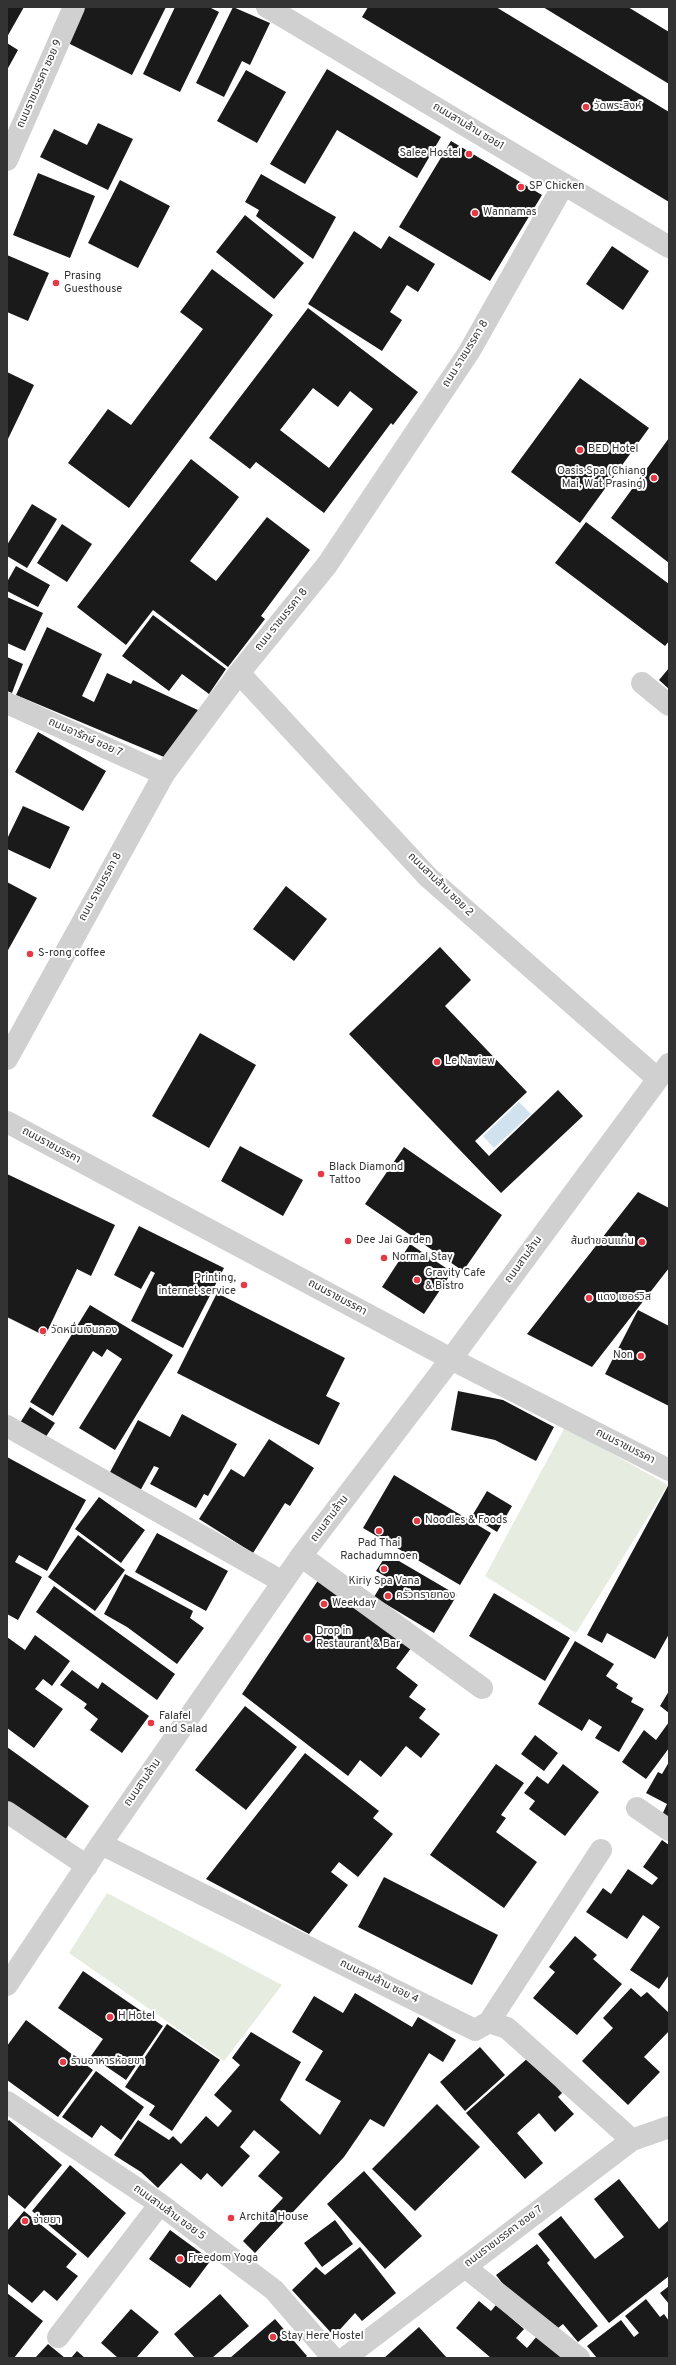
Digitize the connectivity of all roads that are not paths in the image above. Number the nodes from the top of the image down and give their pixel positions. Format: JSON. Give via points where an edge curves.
{"nodes":[{"id":1,"x":74,"y":7,"type":"edge"},
{"id":2,"x":267,"y":7,"type":"edge"},
{"id":3,"x":7,"y":160,"type":"edge"},
{"id":4,"x":564,"y":184,"type":"junction"},
{"id":5,"x":669,"y":247,"type":"edge"},
{"id":6,"x":239,"y":673,"type":"junction"},
{"id":7,"x":642,"y":683,"type":"dead end"},
{"id":8,"x":7,"y":703,"type":"edge"},
{"id":9,"x":669,"y":705,"type":"edge"},
{"id":10,"x":164,"y":774,"type":"junction"},
{"id":11,"x":7,"y":1059,"type":"edge"},
{"id":12,"x":664,"y":1072,"type":"edge"},
{"id":13,"x":7,"y":1122,"type":"edge"},
{"id":14,"x":451,"y":1359,"type":"junction"},
{"id":15,"x":7,"y":1426,"type":"edge"},
{"id":16,"x":669,"y":1470,"type":"edge"},
{"id":17,"x":301,"y":1556,"type":"junction"},
{"id":18,"x":283,"y":1582,"type":"junction"},
{"id":19,"x":482,"y":1688,"type":"dead end"},
{"id":20,"x":637,"y":1808,"type":"dead end"},
{"id":21,"x":7,"y":1812,"type":"edge"},
{"id":22,"x":669,"y":1830,"type":"edge"},
{"id":23,"x":101,"y":1844,"type":"junction"},
{"id":24,"x":601,"y":1850,"type":"dead end"},
{"id":25,"x":87,"y":1866,"type":"junction"},
{"id":26,"x":7,"y":1985,"type":"edge"},
{"id":27,"x":489,"y":2022,"type":"junction"},
{"id":28,"x":7,"y":2102,"type":"edge"},
{"id":29,"x":669,"y":2127,"type":"edge"},
{"id":30,"x":632,"y":2140,"type":"junction"},
{"id":31,"x":160,"y":2204,"type":"junction"},
{"id":32,"x":465,"y":2267,"type":"junction"},
{"id":33,"x":58,"y":2337,"type":"dead end"},
{"id":34,"x":357,"y":2355,"type":"edge"},
{"id":35,"x":333,"y":2358,"type":"edge"},
{"id":36,"x":579,"y":2358,"type":"edge"}],
"edges":[{"from":1,"to":3,"type":"street","name":"ถนนราชมรรคา ซอย 9"},
{"from":2,"to":4,"type":"street","name":"ถนนสามล้าน ซอย1"},
{"from":4,"to":5,"type":"street","name":"ถนนสามล้าน ซอย1"},
{"from":4,"to":6,"type":"street","name":"ถนน ราชมรรคา 8","via":[[469,352],[327,565]]},
{"from":6,"to":10,"type":"street","name":"ถนน ราชมรรคา 8"},
{"from":6,"to":12,"type":"street","name":"ถนนสามล้าน ซอย 2","via":[[428,877]]},
{"from":7,"to":9,"type":"street"},
{"from":8,"to":10,"type":"street","name":"ถนนอารักษ์ ซอย 7"},
{"from":10,"to":11,"type":"street","name":"ถนน ราชมรรคา 8"},
{"from":12,"to":14,"type":"street","name":"ถนนสามล้าน"},
{"from":13,"to":14,"type":"street","name":"ถนนราชมรรคา"},
{"from":14,"to":16,"type":"street","name":"ถนนราชมรรคา"},
{"from":14,"to":17,"type":"street","name":"ถนนสามล้าน"},
{"from":15,"to":18,"type":"street"},
{"from":17,"to":18,"type":"street","name":"ถนนสามล้าน"},
{"from":17,"to":19,"type":"street"},
{"from":18,"to":23,"type":"street","name":"ถนนสามล้าน"},
{"from":20,"to":22,"type":"street"},
{"from":21,"to":25,"type":"street"},
{"from":23,"to":25,"type":"street","name":"ถนนสามล้าน"},
{"from":23,"to":27,"type":"street","name":"ถนนสามล้าน ซอย 4","via":[[475,2030]]},
{"from":24,"to":27,"type":"street"},
{"from":25,"to":26,"type":"street","name":"ถนนสามล้าน"},
{"from":27,"to":30,"type":"street","via":[[512,2031]]},
{"from":28,"to":31,"type":"street","name":"ถนนสามล้าน ซอย 5"},
{"from":29,"to":30,"type":"street","name":"ถนนราชมรรคา ซอย 7"},
{"from":30,"to":32,"type":"street","name":"ถนนราชมรรคา ซอย 7"},
{"from":31,"to":33,"type":"street"},
{"from":31,"to":35,"type":"street","name":"ถนนสามล้าน ซอย 5","via":[[274,2290]]},
{"from":32,"to":34,"type":"street","name":"ถนนราชมรรคา ซอย 7"},
{"from":32,"to":36,"type":"street"}]}
